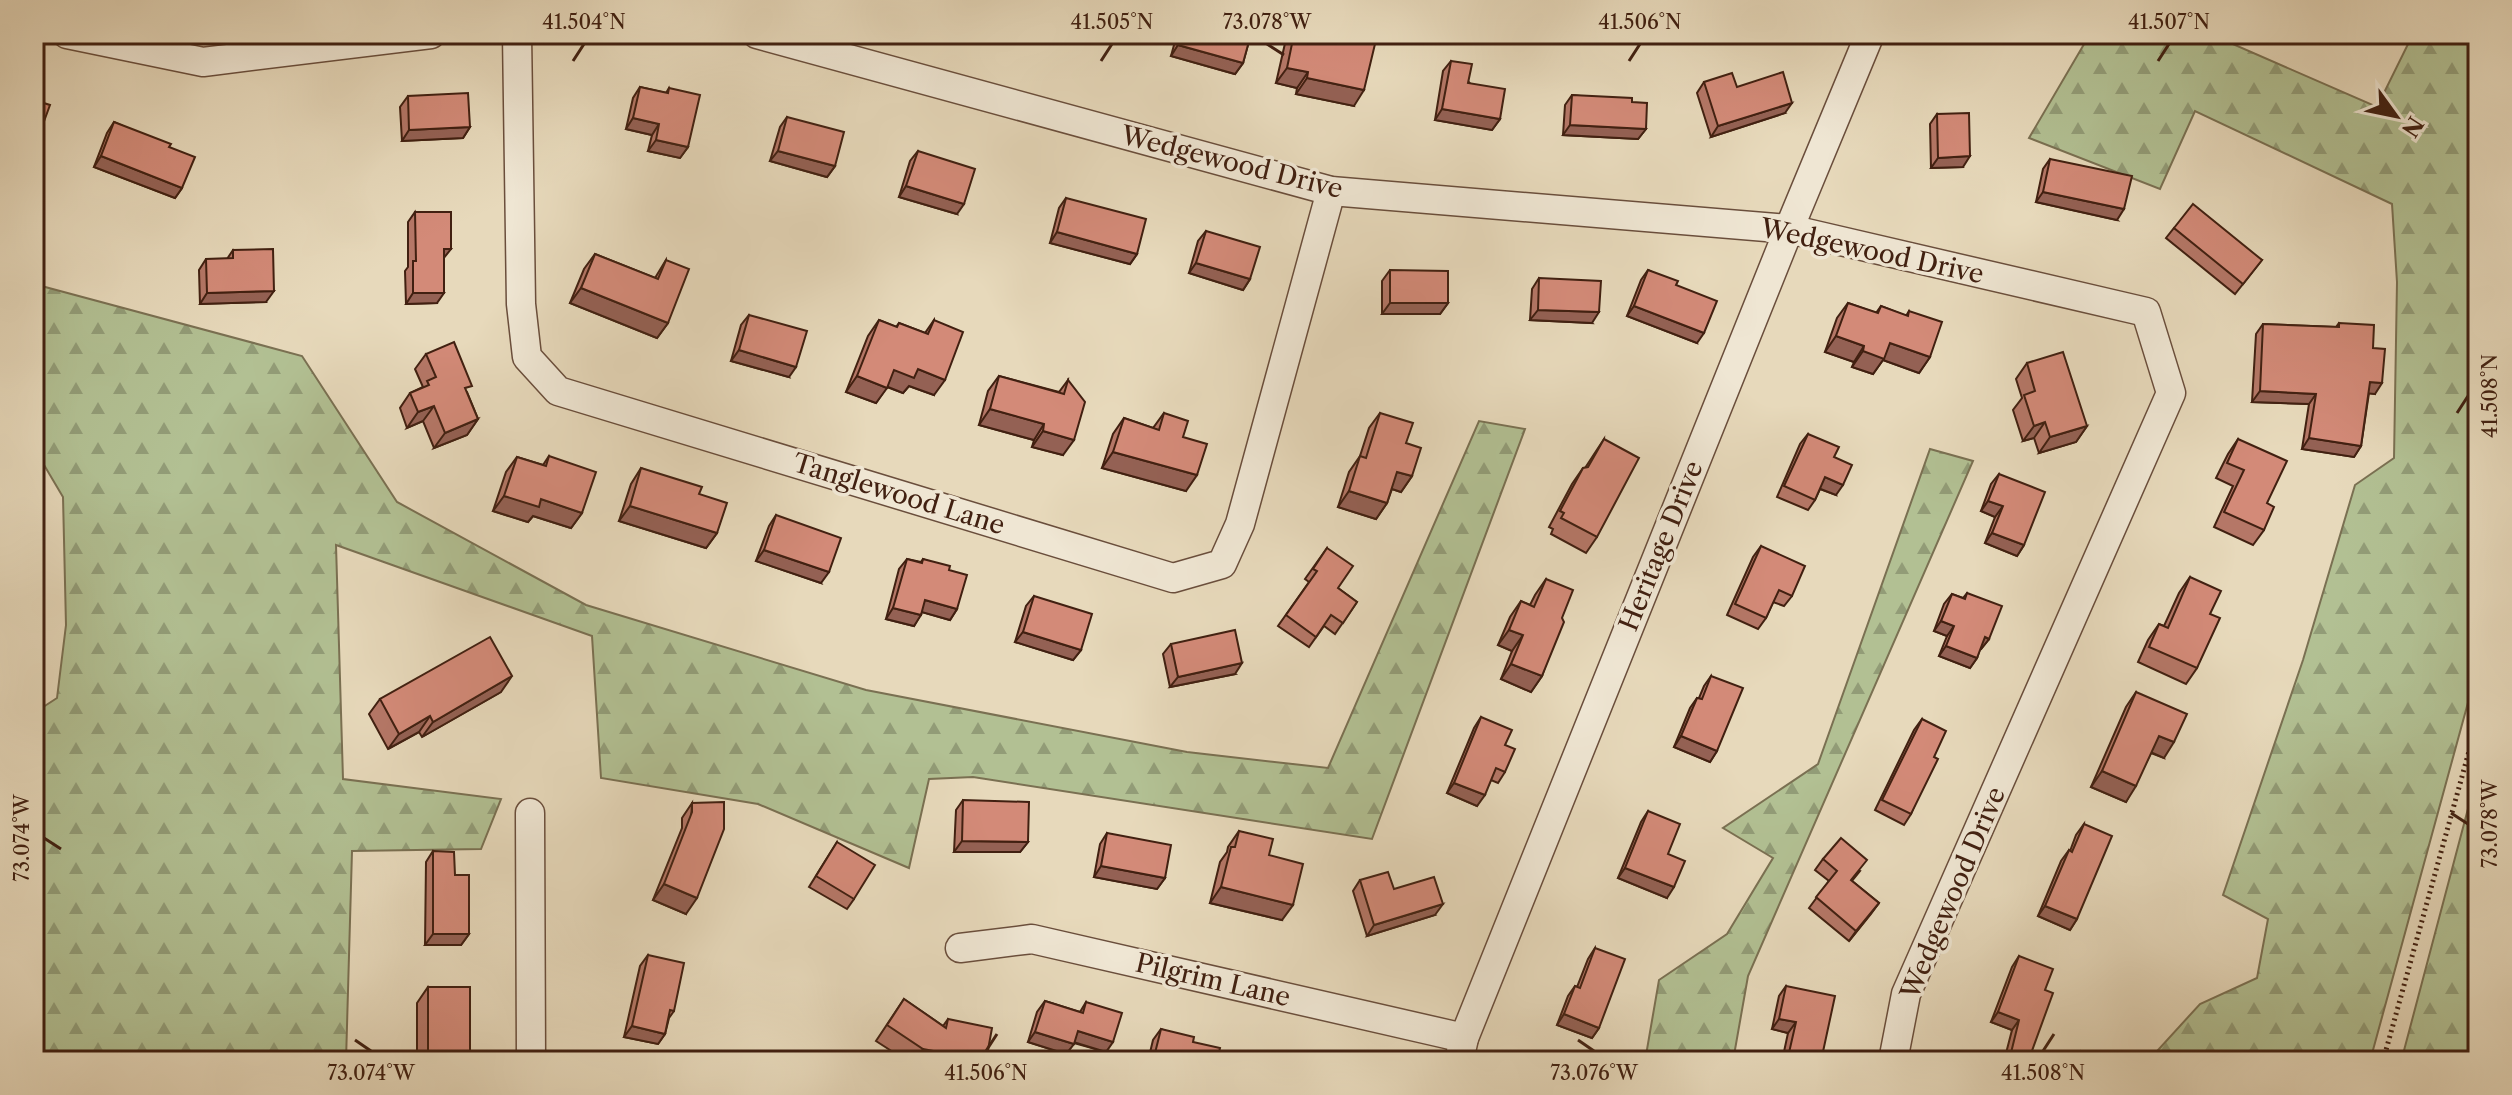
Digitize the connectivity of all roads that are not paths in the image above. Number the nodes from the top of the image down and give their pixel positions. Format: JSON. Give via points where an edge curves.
{"nodes":[{"id":1,"x":67,"y":34,"type":"edge"},
{"id":2,"x":431,"y":34,"type":"edge"},
{"id":3,"x":517,"y":34,"type":"edge"},
{"id":4,"x":757,"y":34,"type":"edge"},
{"id":5,"x":1870,"y":34,"type":"edge"},
{"id":6,"x":1331,"y":191,"type":"junction"},
{"id":7,"x":1789,"y":229,"type":"junction"},
{"id":8,"x":530,"y":813,"type":"dead end"},
{"id":9,"x":960,"y":948,"type":"dead end"},
{"id":10,"x":1462,"y":1049,"type":"edge"},
{"id":11,"x":531,"y":1061,"type":"edge"},
{"id":12,"x":1893,"y":1061,"type":"edge"}],
"edges":[{"from":1,"to":2,"type":"street","via":[[203,62]]},
{"from":3,"to":6,"type":"street","name":"Tanglewood Lane","via":[[525,344],[527,357],[558,391],[1173,578],[1222,564],[1240,524]]},
{"from":4,"to":6,"type":"street","name":"Wedgewood Drive"},
{"from":5,"to":7,"type":"street","name":"Heritage Drive"},
{"from":6,"to":7,"type":"street","name":"Wedgewood Drive"},
{"from":7,"to":10,"type":"street","name":"Heritage Drive"},
{"from":7,"to":12,"type":"street","name":"Wedgewood Drive","via":[[2146,312],[2171,393],[1906,994]]},
{"from":8,"to":11,"type":"street"},
{"from":9,"to":10,"type":"street","name":"Pilgrim Lane","via":[[1032,939]]}]}
